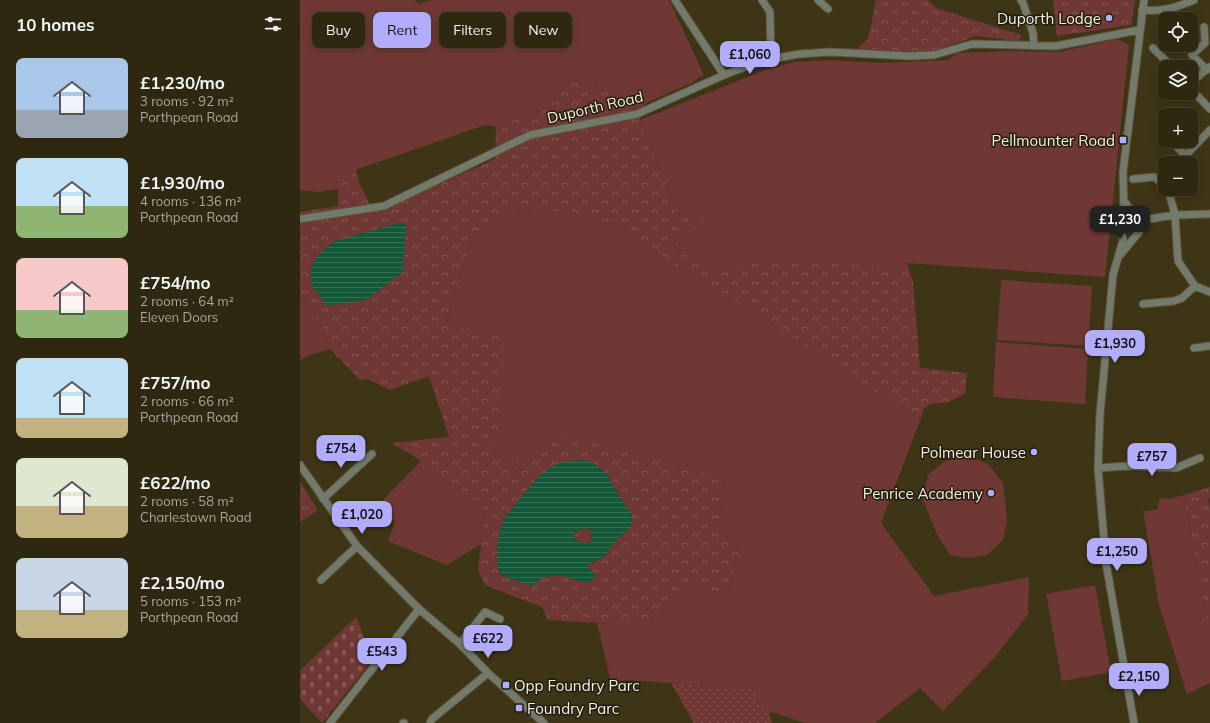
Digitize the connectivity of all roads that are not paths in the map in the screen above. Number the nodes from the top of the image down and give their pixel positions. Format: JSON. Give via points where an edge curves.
{"nodes":[{"id":1,"x":675,"y":0,"type":"edge"},
{"id":2,"x":762,"y":0,"type":"edge"},
{"id":3,"x":818,"y":0,"type":"edge"},
{"id":4,"x":1022,"y":0,"type":"edge"},
{"id":5,"x":1144,"y":0,"type":"edge"},
{"id":6,"x":1194,"y":0,"type":"edge"},
{"id":7,"x":828,"y":9,"type":"dead end"},
{"id":8,"x":1142,"y":10,"type":"junction"},
{"id":9,"x":1204,"y":27,"type":"dead end"},
{"id":10,"x":1139,"y":30,"type":"junction"},
{"id":11,"x":1034,"y":46,"type":"junction"},
{"id":12,"x":1153,"y":48,"type":"dead end"},
{"id":13,"x":771,"y":60,"type":"junction"},
{"id":14,"x":1165,"y":60,"type":"edge"},
{"id":15,"x":1208,"y":68,"type":"edge"},
{"id":16,"x":724,"y":75,"type":"junction"},
{"id":17,"x":1198,"y":77,"type":"edge"},
{"id":18,"x":1198,"y":97,"type":"edge"},
{"id":19,"x":1210,"y":109,"type":"edge"},
{"id":20,"x":1210,"y":130,"type":"edge"},
{"id":21,"x":1178,"y":148,"type":"edge"},
{"id":22,"x":1185,"y":156,"type":"joint"},
{"id":23,"x":1133,"y":179,"type":"dead end"},
{"id":24,"x":1158,"y":180,"type":"edge"},
{"id":25,"x":1170,"y":196,"type":"edge"},
{"id":26,"x":1124,"y":200,"type":"junction"},
{"id":27,"x":1210,"y":214,"type":"edge"},
{"id":28,"x":1175,"y":216,"type":"junction"},
{"id":29,"x":1136,"y":218,"type":"junction"},
{"id":30,"x":300,"y":219,"type":"edge"},
{"id":31,"x":1156,"y":219,"type":"junction"},
{"id":32,"x":1121,"y":221,"type":"junction"},
{"id":33,"x":1120,"y":232,"type":"junction"},
{"id":34,"x":1139,"y":232,"type":"junction"},
{"id":35,"x":1119,"y":257,"type":"junction"},
{"id":36,"x":1195,"y":286,"type":"junction"},
{"id":37,"x":1210,"y":292,"type":"edge"},
{"id":38,"x":1143,"y":304,"type":"dead end"},
{"id":39,"x":1210,"y":346,"type":"edge"},
{"id":40,"x":1194,"y":348,"type":"dead end"},
{"id":41,"x":372,"y":454,"type":"dead end"},
{"id":42,"x":1200,"y":458,"type":"dead end"},
{"id":43,"x":300,"y":465,"type":"edge"},
{"id":44,"x":1098,"y":468,"type":"junction"},
{"id":45,"x":323,"y":498,"type":"junction"},
{"id":46,"x":357,"y":546,"type":"junction"},
{"id":47,"x":321,"y":580,"type":"dead end"},
{"id":48,"x":419,"y":609,"type":"junction"},
{"id":49,"x":500,"y":618,"type":"dead end"},
{"id":50,"x":460,"y":644,"type":"junction"},
{"id":51,"x":488,"y":673,"type":"junction"},
{"id":52,"x":330,"y":723,"type":"edge"},
{"id":53,"x":430,"y":723,"type":"edge"},
{"id":54,"x":544,"y":723,"type":"edge"},
{"id":55,"x":1134,"y":723,"type":"edge"}],
"edges":[{"from":1,"to":16,"type":"street"},
{"from":2,"to":13,"type":"street","via":[[770,12]]},
{"from":3,"to":7,"type":"street"},
{"from":4,"to":11,"type":"street","via":[[1033,33]]},
{"from":5,"to":8,"type":"street"},
{"from":6,"to":8,"type":"street","via":[[1157,12]]},
{"from":8,"to":10,"type":"street"},
{"from":9,"to":15,"type":"street","via":[[1205,43],[1192,55]]},
{"from":10,"to":11,"type":"street","name":"Duporth Road","via":[[1056,46]]},
{"from":10,"to":26,"type":"street","via":[[1123,172]]},
{"from":11,"to":13,"type":"street","name":"Duporth Road","via":[[972,44],[934,55],[830,52],[799,54]]},
{"from":12,"to":14,"type":"street"},
{"from":13,"to":16,"type":"street","name":"Duporth Road"},
{"from":15,"to":17,"type":"street"},
{"from":16,"to":30,"type":"street","name":"Duporth Road","via":[[637,114],[530,135],[384,206]]},
{"from":18,"to":19,"type":"street"},
{"from":20,"to":22,"type":"street"},
{"from":21,"to":22,"type":"street"},
{"from":23,"to":24,"type":"street","via":[[1154,177]]},
{"from":25,"to":28,"type":"street"},
{"from":26,"to":29,"type":"street"},
{"from":26,"to":32,"type":"street"},
{"from":27,"to":28,"type":"street"},
{"from":28,"to":31,"type":"street"},
{"from":28,"to":36,"type":"street","via":[[1178,261]]},
{"from":29,"to":31,"type":"street"},
{"from":29,"to":32,"type":"street","via":[[1128,216]]},
{"from":29,"to":34,"type":"street","via":[[1140,224]]},
{"from":31,"to":34,"type":"street"},
{"from":32,"to":33,"type":"street"},
{"from":33,"to":34,"type":"street","via":[[1131,238]]},
{"from":33,"to":35,"type":"street","via":[[1123,240]]},
{"from":34,"to":35,"type":"street"},
{"from":35,"to":44,"type":"street","via":[[1113,275],[1100,414]]},
{"from":36,"to":37,"type":"street"},
{"from":36,"to":38,"type":"street","via":[[1182,298],[1174,301]]},
{"from":39,"to":40,"type":"street"},
{"from":41,"to":45,"type":"street"},
{"from":42,"to":44,"type":"street","via":[[1176,468]]},
{"from":43,"to":45,"type":"street"},
{"from":44,"to":55,"type":"street","via":[[1106,563]]},
{"from":45,"to":46,"type":"street"},
{"from":46,"to":47,"type":"street"},
{"from":46,"to":48,"type":"street"},
{"from":48,"to":50,"type":"street"},
{"from":48,"to":52,"type":"street"},
{"from":49,"to":50,"type":"street","via":[[485,612]]},
{"from":50,"to":51,"type":"street"},
{"from":51,"to":53,"type":"street","via":[[432,718]]},
{"from":51,"to":54,"type":"street"}]}
